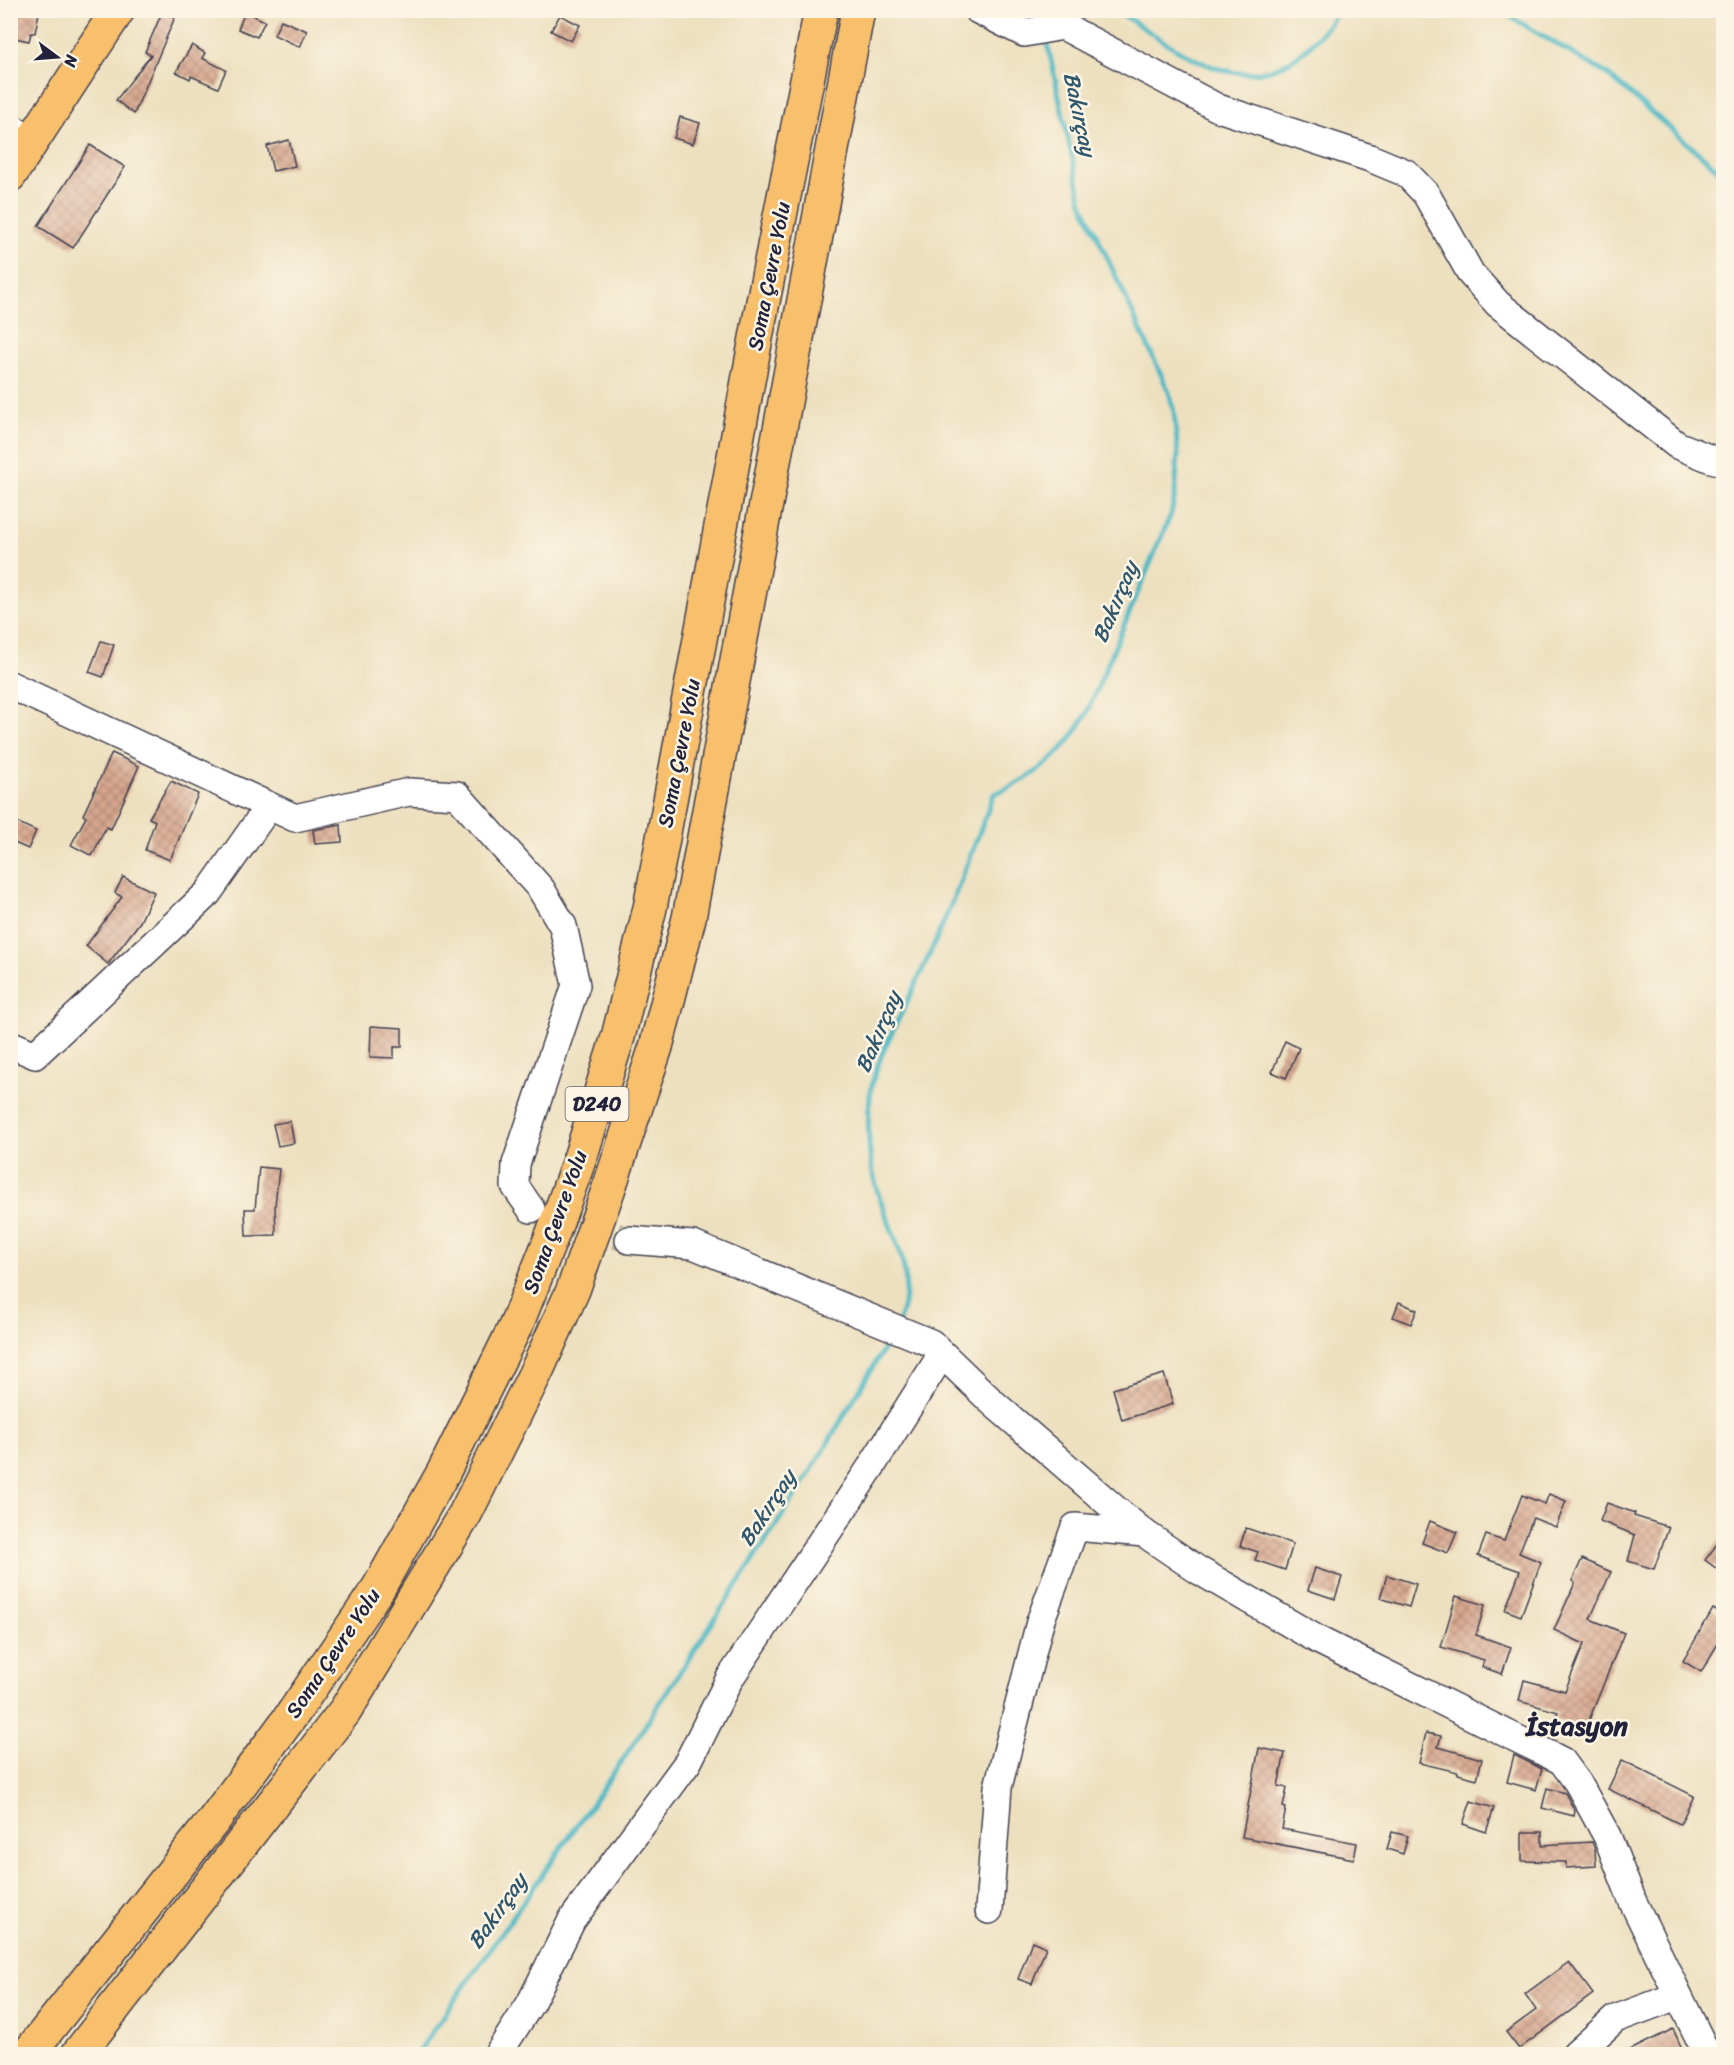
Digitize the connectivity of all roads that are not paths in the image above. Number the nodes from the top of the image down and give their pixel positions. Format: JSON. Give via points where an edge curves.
{"nodes":[{"id":1,"x":118,"y":10,"type":"edge"},
{"id":2,"x":820,"y":10,"type":"edge"},
{"id":3,"x":858,"y":10,"type":"edge"},
{"id":4,"x":978,"y":10,"type":"edge"},
{"id":5,"x":22,"y":133,"type":"edge"},
{"id":6,"x":10,"y":175,"type":"edge"},
{"id":7,"x":1724,"y":462,"type":"edge"},
{"id":8,"x":10,"y":686,"type":"edge"},
{"id":9,"x":269,"y":806,"type":"junction"},
{"id":10,"x":10,"y":1044,"type":"edge"},
{"id":11,"x":531,"y":1209,"type":"tunnel mouth"},
{"id":12,"x":629,"y":1240,"type":"tunnel mouth"},
{"id":13,"x":936,"y":1349,"type":"junction"},
{"id":14,"x":1144,"y":1533,"type":"junction"},
{"id":15,"x":989,"y":1910,"type":"dead end"},
{"id":16,"x":1677,"y":1996,"type":"junction"},
{"id":17,"x":28,"y":2055,"type":"edge"},
{"id":18,"x":78,"y":2055,"type":"edge"},
{"id":19,"x":498,"y":2055,"type":"edge"},
{"id":20,"x":1576,"y":2055,"type":"edge"},
{"id":21,"x":1707,"y":2055,"type":"edge"}],
"edges":[{"from":1,"to":5,"type":"main road"},
{"from":2,"to":17,"type":"main road","name":"Soma Çevre Yolu","number":"D240","via":[[650,908],[618,1037],[553,1233],[517,1323],[444,1471],[379,1587],[214,1820]]},
{"from":3,"to":18,"type":"main road","name":"Soma Çevre Yolu","number":"D240","via":[[689,918],[656,1047],[573,1290],[465,1514],[345,1711]]},
{"from":4,"to":7,"type":"street","via":[[1024,33],[1063,26],[1218,108],[1406,173],[1426,194],[1471,274],[1498,304],[1677,445]]},
{"from":5,"to":6,"type":"main road"},
{"from":8,"to":9,"type":"street"},
{"from":9,"to":10,"type":"street","via":[[208,894],[35,1055]]},
{"from":9,"to":11,"type":"street","via":[[295,818],[409,792],[457,795],[541,889],[563,926],[576,985],[516,1164],[515,1186]]},
{"from":12,"to":13,"type":"street","via":[[693,1245]]},
{"from":13,"to":14,"type":"street"},
{"from":13,"to":19,"type":"street","via":[[871,1467],[730,1678],[688,1762],[572,1920],[530,2004]]},
{"from":14,"to":15,"type":"street","via":[[1075,1527],[1040,1622],[998,1787]]},
{"from":14,"to":16,"type":"street","via":[[1198,1570],[1320,1641],[1562,1761],[1607,1836]]},
{"from":16,"to":20,"type":"street","via":[[1615,2019]]},
{"from":16,"to":21,"type":"street"}]}
